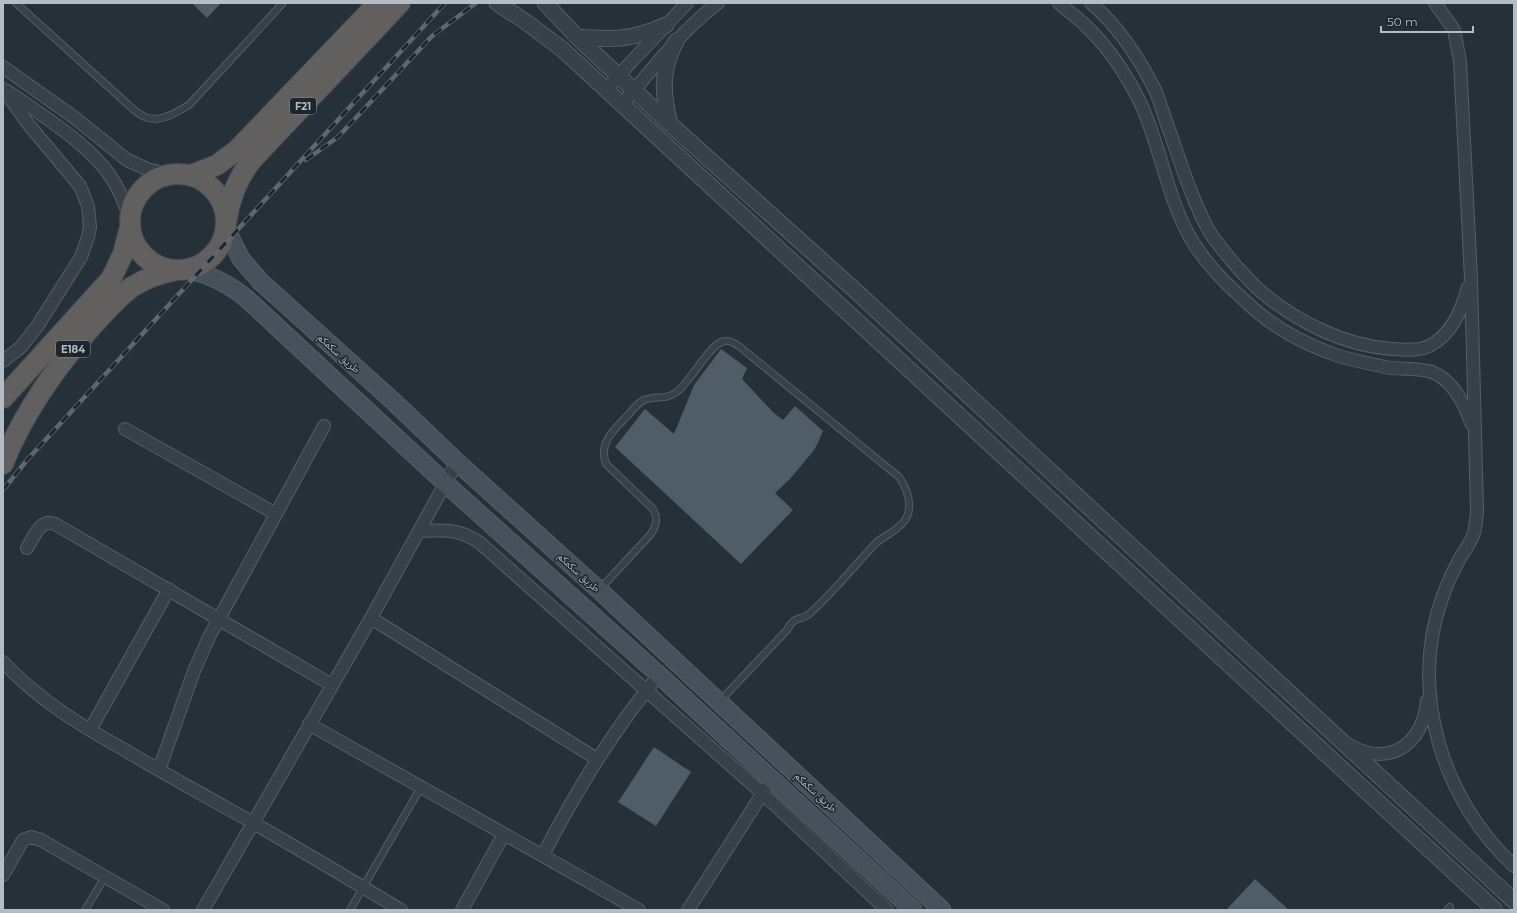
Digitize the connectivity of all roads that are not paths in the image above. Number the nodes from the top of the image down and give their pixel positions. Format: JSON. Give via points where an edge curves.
{"nodes":[{"id":1,"x":16,"y":3,"type":"edge"},
{"id":2,"x":282,"y":3,"type":"edge"},
{"id":3,"x":378,"y":3,"type":"edge"},
{"id":4,"x":400,"y":3,"type":"edge"},
{"id":5,"x":497,"y":3,"type":"edge"},
{"id":6,"x":545,"y":3,"type":"edge"},
{"id":7,"x":687,"y":3,"type":"edge"},
{"id":8,"x":718,"y":3,"type":"edge"},
{"id":9,"x":1059,"y":3,"type":"edge"},
{"id":10,"x":1091,"y":3,"type":"edge"},
{"id":11,"x":1435,"y":3,"type":"edge"},
{"id":12,"x":666,"y":25,"type":"junction"},
{"id":13,"x":577,"y":37,"type":"junction"},
{"id":14,"x":676,"y":41,"type":"junction"},
{"id":15,"x":3,"y":67,"type":"edge"},
{"id":16,"x":619,"y":75,"type":"junction"},
{"id":17,"x":3,"y":88,"type":"edge"},
{"id":18,"x":606,"y":90,"type":"junction"},
{"id":19,"x":634,"y":90,"type":"junction"},
{"id":20,"x":622,"y":105,"type":"junction"},
{"id":21,"x":670,"y":124,"type":"junction"},
{"id":22,"x":168,"y":174,"type":"junction"},
{"id":23,"x":191,"y":175,"type":"junction"},
{"id":24,"x":130,"y":223,"type":"junction"},
{"id":25,"x":226,"y":223,"type":"junction"},
{"id":26,"x":182,"y":270,"type":"junction"},
{"id":27,"x":1471,"y":278,"type":"junction"},
{"id":28,"x":3,"y":361,"type":"edge"},
{"id":29,"x":3,"y":398,"type":"edge"},
{"id":30,"x":324,"y":426,"type":"dead end"},
{"id":31,"x":125,"y":428,"type":"dead end"},
{"id":32,"x":1474,"y":432,"type":"junction"},
{"id":33,"x":457,"y":462,"type":"junction"},
{"id":34,"x":3,"y":464,"type":"edge"},
{"id":35,"x":445,"y":483,"type":"junction"},
{"id":36,"x":276,"y":514,"type":"junction"},
{"id":37,"x":420,"y":531,"type":"junction"},
{"id":38,"x":28,"y":548,"type":"dead end"},
{"id":39,"x":169,"y":589,"type":"junction"},
{"id":40,"x":599,"y":590,"type":"junction"},
{"id":41,"x":371,"y":618,"type":"junction"},
{"id":42,"x":219,"y":619,"type":"junction"},
{"id":43,"x":3,"y":662,"type":"edge"},
{"id":44,"x":658,"y":675,"type":"junction"},
{"id":45,"x":1429,"y":678,"type":"junction"},
{"id":46,"x":332,"y":685,"type":"junction"},
{"id":47,"x":647,"y":690,"type":"junction"},
{"id":48,"x":719,"y":702,"type":"junction"},
{"id":49,"x":309,"y":724,"type":"junction"},
{"id":50,"x":90,"y":730,"type":"junction"},
{"id":51,"x":1340,"y":739,"type":"junction"},
{"id":52,"x":597,"y":758,"type":"junction"},
{"id":53,"x":159,"y":770,"type":"junction"},
{"id":54,"x":771,"y":779,"type":"junction"},
{"id":55,"x":421,"y":787,"type":"junction"},
{"id":56,"x":762,"y":793,"type":"junction"},
{"id":57,"x":254,"y":822,"type":"junction"},
{"id":58,"x":504,"y":834,"type":"junction"},
{"id":59,"x":543,"y":855,"type":"junction"},
{"id":60,"x":1514,"y":866,"type":"edge"},
{"id":61,"x":3,"y":875,"type":"edge"},
{"id":62,"x":105,"y":878,"type":"junction"},
{"id":63,"x":363,"y":888,"type":"junction"},
{"id":64,"x":1514,"y":901,"type":"edge"},
{"id":65,"x":85,"y":910,"type":"edge"},
{"id":66,"x":162,"y":910,"type":"edge"},
{"id":67,"x":203,"y":910,"type":"edge"},
{"id":68,"x":350,"y":910,"type":"edge"},
{"id":69,"x":401,"y":910,"type":"edge"},
{"id":70,"x":462,"y":910,"type":"edge"},
{"id":71,"x":639,"y":910,"type":"edge"},
{"id":72,"x":688,"y":910,"type":"edge"},
{"id":73,"x":887,"y":910,"type":"edge"},
{"id":74,"x":913,"y":910,"type":"edge"},
{"id":75,"x":942,"y":910,"type":"edge"},
{"id":76,"x":1495,"y":910,"type":"edge"}],
"edges":[{"from":1,"to":2,"type":"lane","via":[[134,110],[148,118],[158,119],[177,113],[189,105]]},
{"from":3,"to":23,"type":"highway","number":"F21","via":[[237,150],[216,165]]},
{"from":4,"to":25,"type":"highway","number":"F21","via":[[251,161],[232,193]]},
{"from":5,"to":18,"type":"street","via":[[562,49]]},
{"from":6,"to":13,"type":"street"},
{"from":7,"to":12,"type":"street"},
{"from":8,"to":14,"type":"street"},
{"from":9,"to":32,"type":"street","via":[[1090,30],[1120,65],[1139,100],[1183,223],[1193,243],[1214,271],[1242,299],[1275,325],[1312,346],[1334,355],[1387,367],[1432,372],[1444,378],[1467,410]]},
{"from":10,"to":27,"type":"street","via":[[1125,39],[1143,67],[1210,233],[1256,288],[1284,309],[1314,327],[1352,342],[1370,347],[1407,350],[1428,346],[1452,326]]},
{"from":11,"to":27,"type":"street","via":[[1454,30],[1460,61]]},
{"from":12,"to":13,"type":"street","via":[[632,37]]},
{"from":12,"to":16,"type":"street"},
{"from":13,"to":16,"type":"street"},
{"from":14,"to":19,"type":"street"},
{"from":14,"to":21,"type":"street","via":[[670,53],[664,79]]},
{"from":15,"to":22,"type":"street","via":[[75,118],[127,160],[147,169]]},
{"from":16,"to":18,"type":"street"},
{"from":16,"to":19,"type":"street"},
{"from":17,"to":24,"type":"street","via":[[65,132],[96,158],[119,190]]},
{"from":17,"to":28,"type":"street","via":[[29,125],[80,186],[88,206],[90,227],[81,257],[38,325],[21,347]]},
{"from":18,"to":20,"type":"street"},
{"from":19,"to":20,"type":"street"},
{"from":19,"to":21,"type":"street"},
{"from":20,"to":76,"type":"street"},
{"from":21,"to":51,"type":"street","via":[[865,300]]},
{"from":22,"to":23,"type":"highway"},
{"from":22,"to":24,"type":"highway","via":[[143,188],[133,204]]},
{"from":23,"to":25,"type":"highway","via":[[204,181],[218,194]]},
{"from":24,"to":26,"type":"highway","via":[[134,241],[144,257],[160,267]]},
{"from":24,"to":29,"type":"highway","number":"E184","via":[[123,254],[111,279]]},
{"from":25,"to":26,"type":"highway","via":[[223,239],[213,255],[197,266]]},
{"from":25,"to":33,"type":"main road","name":"طريق سكمكم","via":[[235,248],[254,275]]},
{"from":26,"to":34,"type":"highway","number":"E184","via":[[155,276],[134,286],[116,301],[86,334],[38,395],[26,414]]},
{"from":26,"to":35,"type":"main road","name":"طريق سكمكم","via":[[208,275],[238,292]]},
{"from":27,"to":32,"type":"street"},
{"from":30,"to":36,"type":"street"},
{"from":31,"to":36,"type":"street"},
{"from":32,"to":45,"type":"street","via":[[1477,511],[1475,527],[1472,538],[1456,565],[1439,609],[1431,646]]},
{"from":33,"to":35,"type":"street"},
{"from":33,"to":40,"type":"main road","name":"طريق سكمكم"},
{"from":35,"to":37,"type":"street"},
{"from":35,"to":44,"type":"main road","name":"طريق سكمكم"},
{"from":36,"to":42,"type":"street"},
{"from":37,"to":41,"type":"street"},
{"from":37,"to":47,"type":"street","via":[[448,530],[472,538]]},
{"from":38,"to":39,"type":"street","via":[[41,525],[53,522]]},
{"from":39,"to":42,"type":"street"},
{"from":39,"to":50,"type":"street"},
{"from":40,"to":48,"type":"main road","name":"طريق سكمكم"},
{"from":40,"to":48,"type":"lane","via":[[650,535],[656,527],[657,520],[652,508],[606,464],[603,456],[607,440],[640,402],[651,398],[668,397],[679,390],[720,342],[727,341],[740,347],[899,477],[908,494],[909,511],[906,520],[876,543],[812,612],[803,618],[796,618]]},
{"from":41,"to":46,"type":"street"},
{"from":41,"to":52,"type":"street"},
{"from":42,"to":46,"type":"street"},
{"from":42,"to":53,"type":"street","via":[[199,660]]},
{"from":43,"to":50,"type":"street","via":[[44,700]]},
{"from":44,"to":47,"type":"street"},
{"from":44,"to":54,"type":"main road","name":"طريق سكمكم"},
{"from":45,"to":51,"type":"street","via":[[1427,705],[1422,723],[1418,733],[1403,748],[1375,754],[1353,747]]},
{"from":45,"to":60,"type":"street","via":[[1433,725],[1450,776],[1484,833]]},
{"from":46,"to":49,"type":"street"},
{"from":47,"to":52,"type":"street"},
{"from":47,"to":56,"type":"street"},
{"from":48,"to":75,"type":"main road","name":"طريق سكمكم"},
{"from":49,"to":55,"type":"street"},
{"from":49,"to":57,"type":"street"},
{"from":50,"to":53,"type":"street"},
{"from":51,"to":64,"type":"street"},
{"from":52,"to":59,"type":"street"},
{"from":53,"to":57,"type":"street"},
{"from":54,"to":56,"type":"street"},
{"from":54,"to":74,"type":"main road","name":"طريق سكمكم"},
{"from":55,"to":58,"type":"street"},
{"from":55,"to":63,"type":"lane"},
{"from":56,"to":72,"type":"street"},
{"from":56,"to":73,"type":"street"},
{"from":57,"to":63,"type":"street"},
{"from":57,"to":67,"type":"street"},
{"from":58,"to":59,"type":"street"},
{"from":58,"to":70,"type":"street"},
{"from":59,"to":71,"type":"street"},
{"from":61,"to":62,"type":"street","via":[[23,840],[31,837]]},
{"from":62,"to":65,"type":"lane"},
{"from":62,"to":66,"type":"street"},
{"from":63,"to":68,"type":"lane"},
{"from":63,"to":69,"type":"street"}]}
